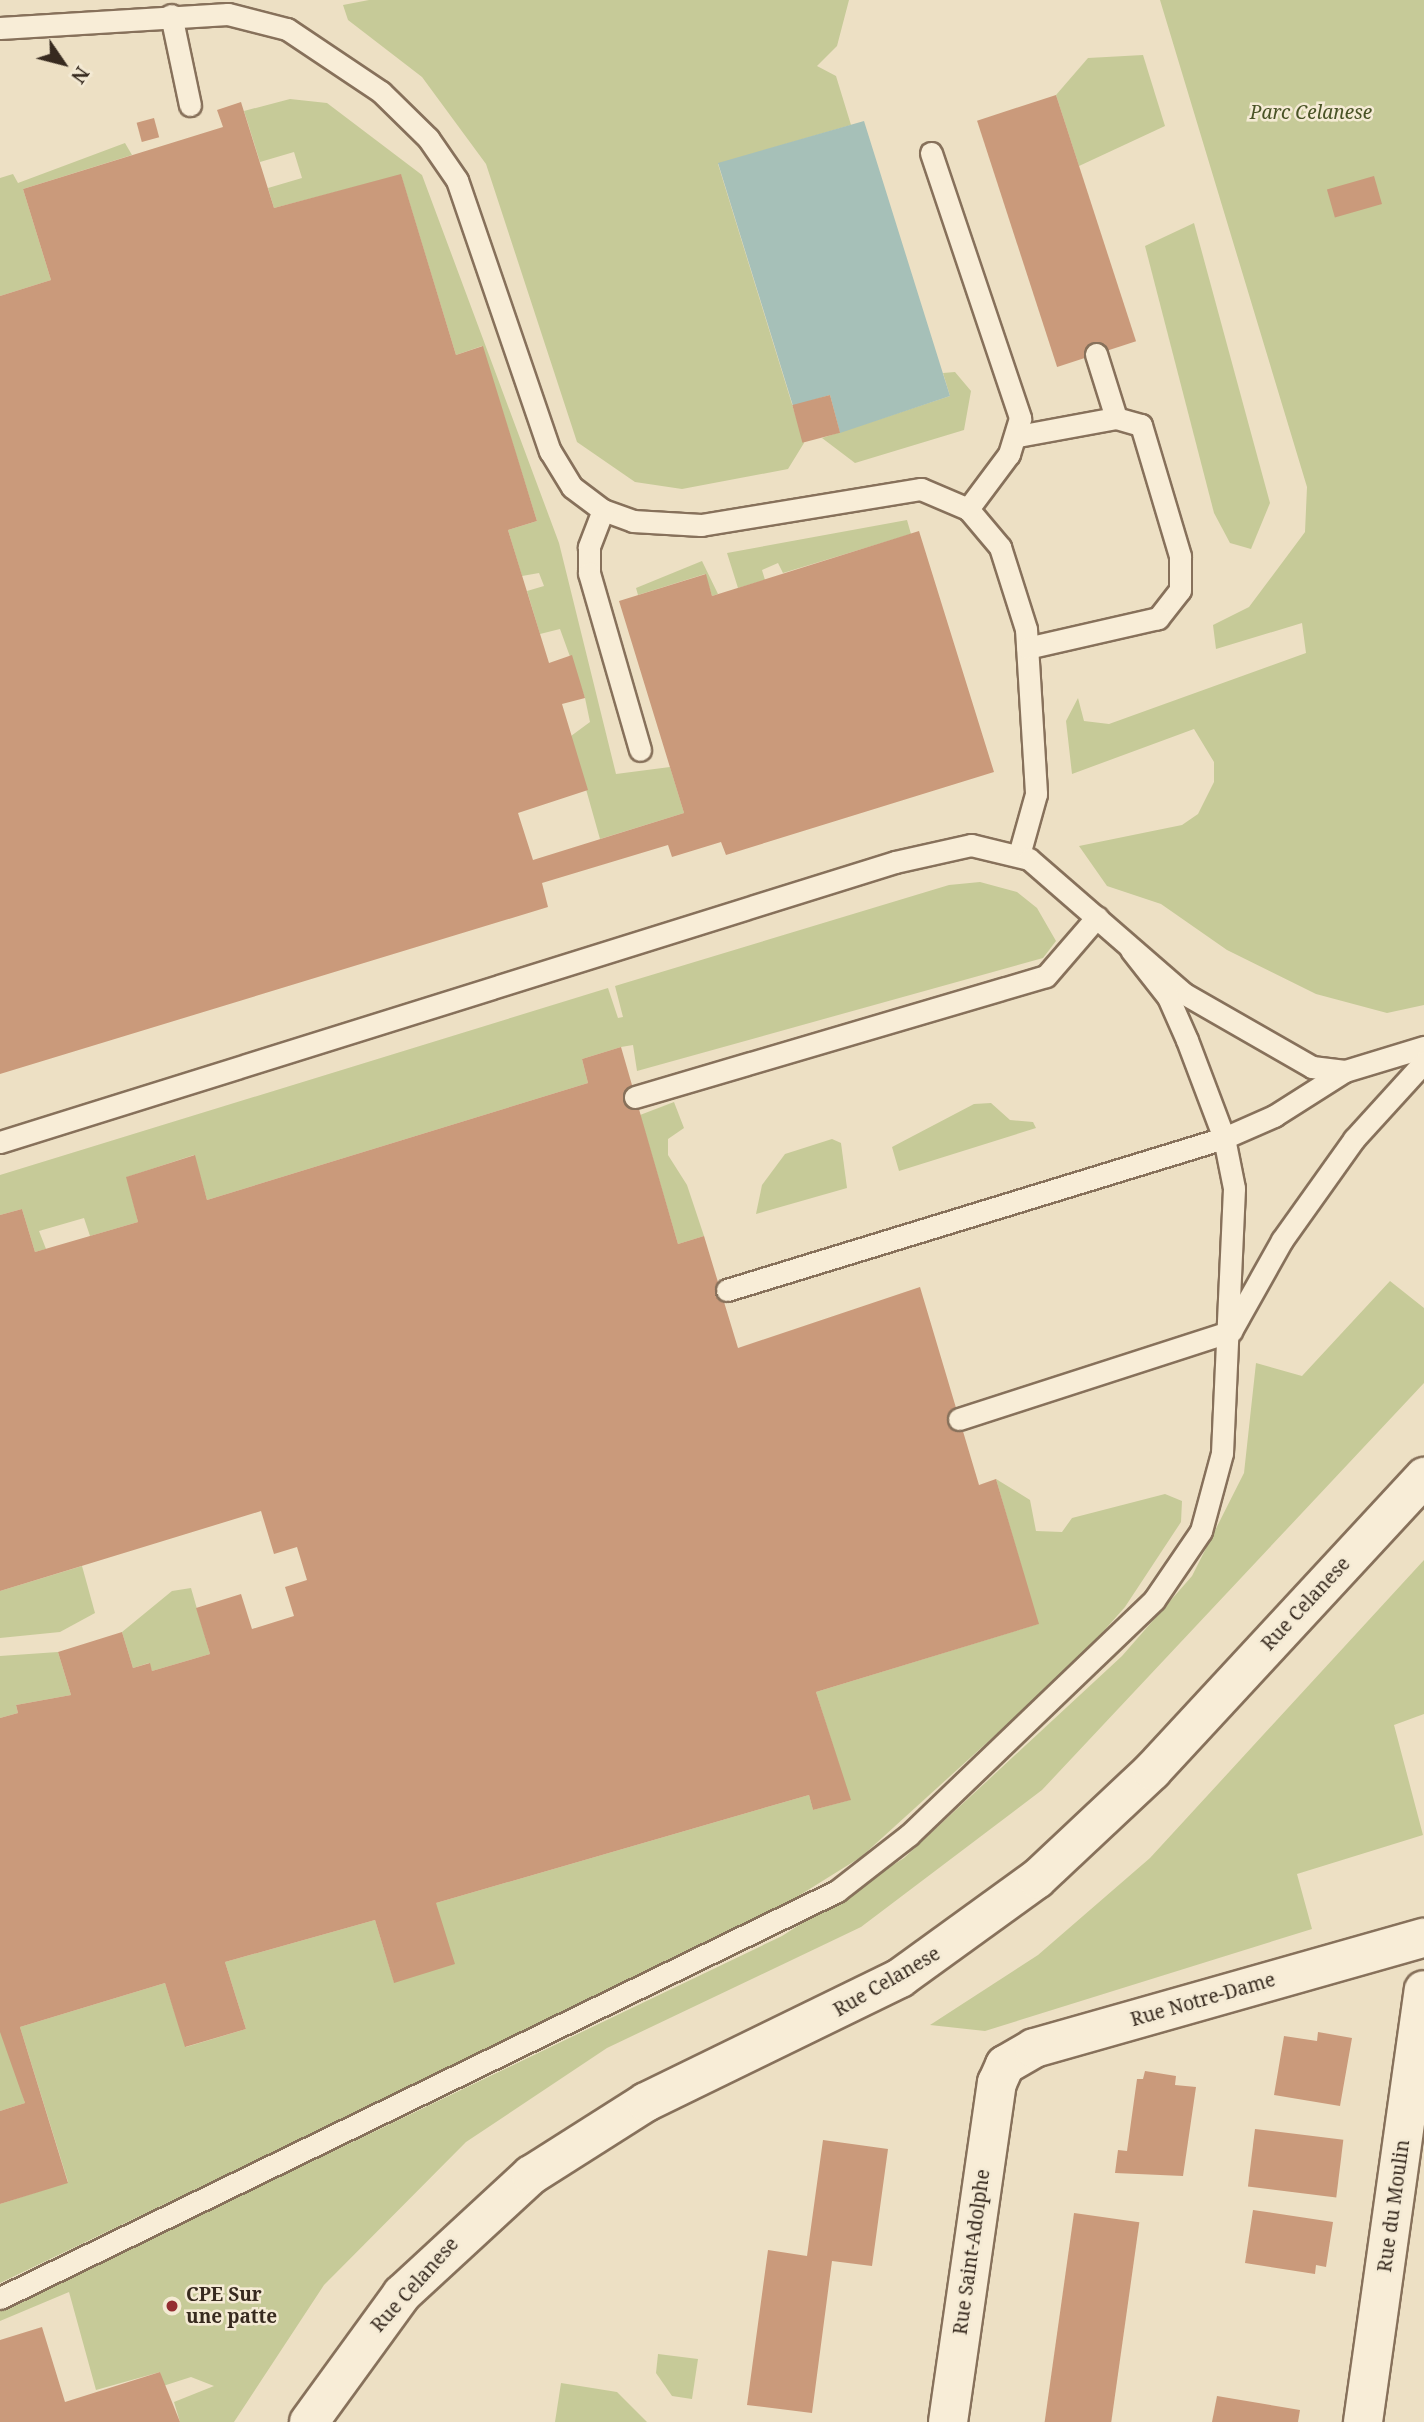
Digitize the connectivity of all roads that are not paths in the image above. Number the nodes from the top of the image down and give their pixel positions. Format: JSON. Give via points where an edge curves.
{"nodes":[{"id":1,"x":171,"y":15,"type":"junction"},
{"id":2,"x":0,"y":28,"type":"edge"},
{"id":3,"x":190,"y":105,"type":"dead end"},
{"id":4,"x":930,"y":153,"type":"dead end"},
{"id":5,"x":1096,"y":354,"type":"dead end"},
{"id":6,"x":1115,"y":418,"type":"junction"},
{"id":7,"x":1018,"y":436,"type":"junction"},
{"id":8,"x":968,"y":509,"type":"junction"},
{"id":9,"x":603,"y":510,"type":"junction"},
{"id":10,"x":1027,"y":649,"type":"junction"},
{"id":11,"x":640,"y":750,"type":"dead end"},
{"id":12,"x":1019,"y":855,"type":"junction"},
{"id":13,"x":1097,"y":917,"type":"junction"},
{"id":14,"x":1132,"y":950,"type":"junction"},
{"id":15,"x":1424,"y":1047,"type":"edge"},
{"id":16,"x":1424,"y":1062,"type":"edge"},
{"id":17,"x":1345,"y":1071,"type":"junction"},
{"id":18,"x":635,"y":1097,"type":"dead end"},
{"id":19,"x":1224,"y":1138,"type":"junction"},
{"id":20,"x":0,"y":1142,"type":"edge"},
{"id":21,"x":727,"y":1290,"type":"dead end"},
{"id":22,"x":1231,"y":1331,"type":"junction"},
{"id":23,"x":959,"y":1419,"type":"dead end"},
{"id":24,"x":1424,"y":1477,"type":"edge"},
{"id":25,"x":1423,"y":1941,"type":"edge"},
{"id":26,"x":1424,"y":1990,"type":"edge"},
{"id":27,"x":997,"y":2083,"type":"joint"},
{"id":28,"x":0,"y":2298,"type":"edge"},
{"id":29,"x":309,"y":2422,"type":"edge"},
{"id":30,"x":948,"y":2422,"type":"edge"},
{"id":31,"x":1363,"y":2422,"type":"edge"}],
"edges":[{"from":1,"to":2,"type":"lane"},
{"from":1,"to":3,"type":"lane"},
{"from":1,"to":9,"type":"lane","via":[[228,14],[286,29],[381,92],[428,138],[466,200],[550,451],[572,486]]},
{"from":4,"to":7,"type":"lane","via":[[1017,399]]},
{"from":5,"to":6,"type":"lane"},
{"from":6,"to":7,"type":"lane"},
{"from":6,"to":10,"type":"lane","via":[[1149,434],[1180,556],[1180,590],[1158,618]]},
{"from":7,"to":8,"type":"lane"},
{"from":8,"to":9,"type":"lane","via":[[921,489],[701,525],[645,523]]},
{"from":8,"to":10,"type":"lane","via":[[1000,547],[1014,578]]},
{"from":9,"to":11,"type":"lane","via":[[589,547],[589,573]]},
{"from":10,"to":12,"type":"lane","via":[[1036,794]]},
{"from":12,"to":13,"type":"lane","via":[[1058,880]]},
{"from":12,"to":20,"type":"lane","via":[[971,845],[895,862]]},
{"from":13,"to":14,"type":"lane"},
{"from":13,"to":18,"type":"lane","via":[[1046,976]]},
{"from":14,"to":17,"type":"lane","via":[[1183,993],[1280,1052],[1312,1067]]},
{"from":14,"to":19,"type":"lane","via":[[1168,997]]},
{"from":15,"to":17,"type":"lane"},
{"from":16,"to":22,"type":"lane","via":[[1354,1139],[1276,1250]]},
{"from":17,"to":19,"type":"lane"},
{"from":19,"to":21,"type":"lane"},
{"from":19,"to":22,"type":"lane","via":[[1234,1188]]},
{"from":22,"to":23,"type":"lane"},
{"from":22,"to":28,"type":"lane","via":[[1215,1487],[1181,1567],[1077,1679],[864,1871],[748,1938]]},
{"from":24,"to":29,"type":"street","name":"Rue Celanese","via":[[1152,1771],[1037,1879],[891,1983],[646,2102],[531,2175],[402,2294]]},
{"from":25,"to":27,"type":"street","name":"Rue Notre-Dame","via":[[1034,2048],[1006,2065]]},
{"from":26,"to":31,"type":"street","name":"Rue du Moulin"},
{"from":27,"to":30,"type":"street","name":"Rue Saint-Adolphe"}]}
